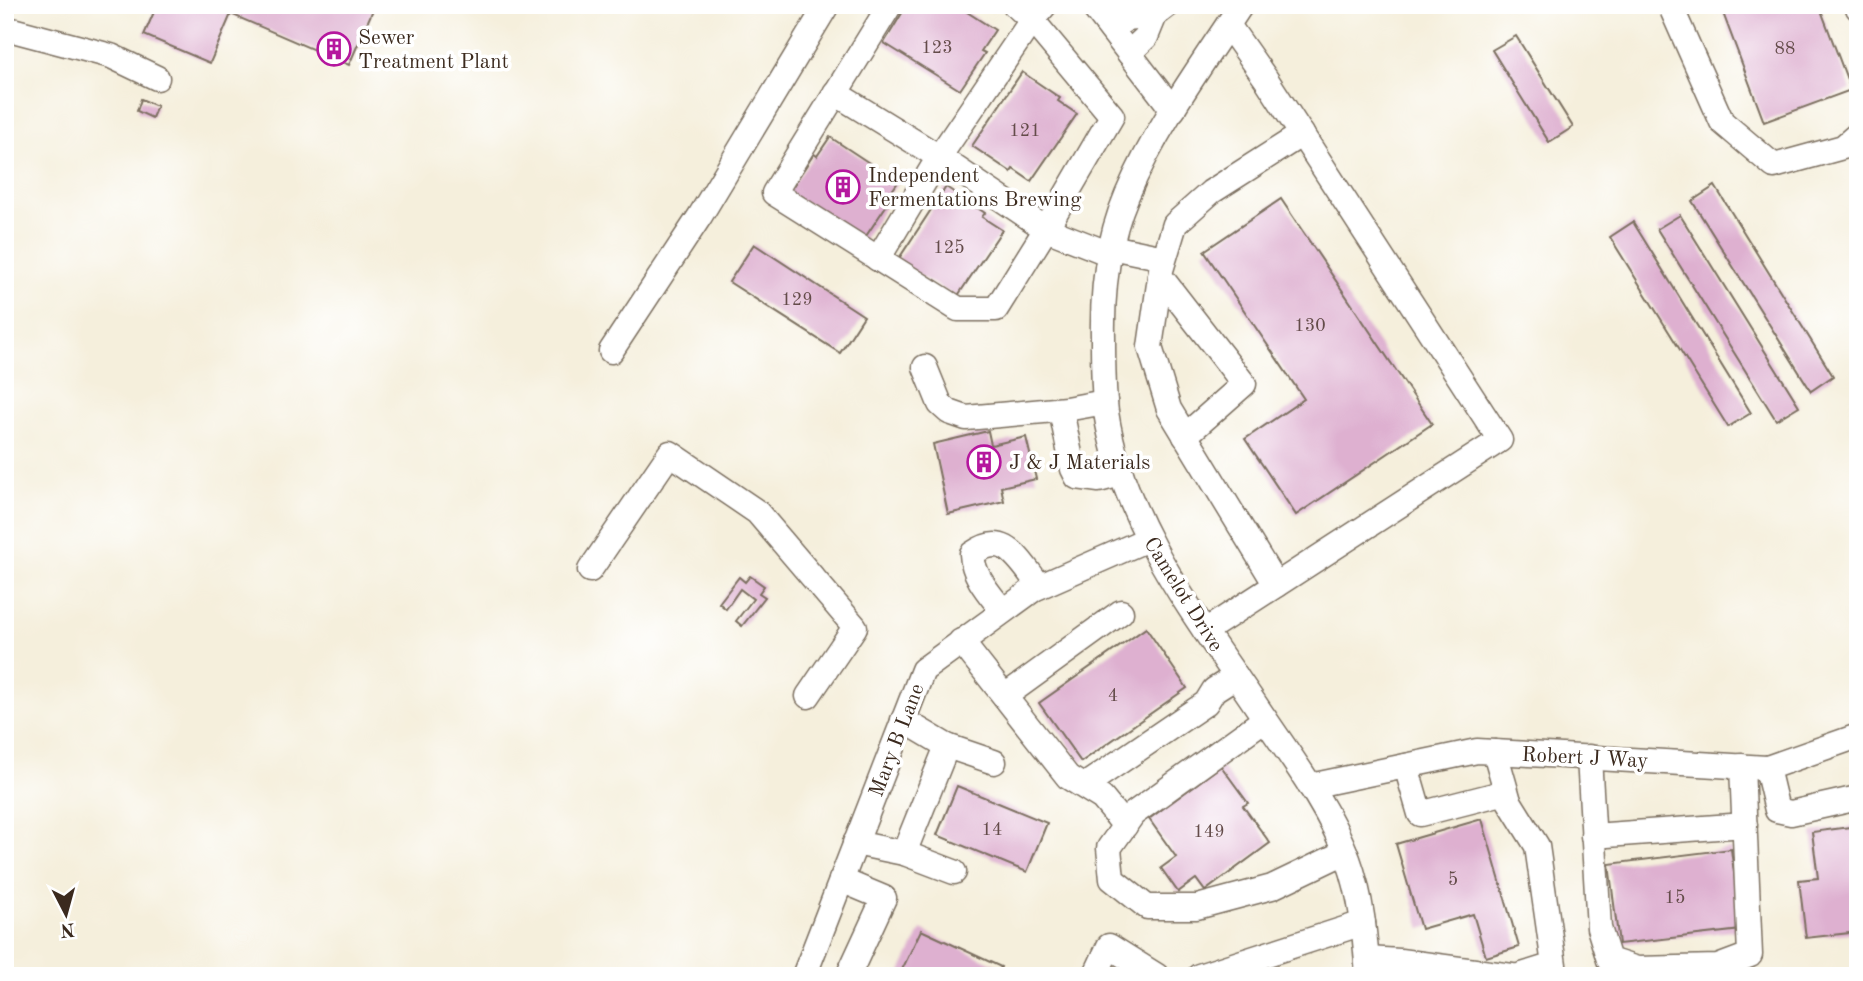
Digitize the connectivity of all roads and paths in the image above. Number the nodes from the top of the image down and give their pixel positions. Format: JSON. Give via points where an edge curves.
{"nodes":[{"id":1,"x":827,"y":5,"type":"edge"},
{"id":2,"x":890,"y":5,"type":"edge"},
{"id":3,"x":1092,"y":5,"type":"edge"},
{"id":4,"x":1670,"y":5,"type":"edge"},
{"id":5,"x":1031,"y":10,"type":"edge"},
{"id":6,"x":1161,"y":10,"type":"edge"},
{"id":7,"x":1234,"y":15,"type":"edge"},
{"id":8,"x":5,"y":28,"type":"edge"},
{"id":9,"x":1111,"y":29,"type":"junction"},
{"id":10,"x":1129,"y":53,"type":"junction"},
{"id":11,"x":157,"y":78,"type":"dead end"},
{"id":12,"x":835,"y":93,"type":"junction"},
{"id":13,"x":1173,"y":110,"type":"junction"},
{"id":14,"x":1302,"y":134,"type":"junction"},
{"id":15,"x":1858,"y":134,"type":"edge"},
{"id":16,"x":939,"y":157,"type":"junction"},
{"id":17,"x":1046,"y":229,"type":"junction"},
{"id":18,"x":1110,"y":251,"type":"junction"},
{"id":19,"x":878,"y":259,"type":"junction"},
{"id":20,"x":1162,"y":267,"type":"junction"},
{"id":21,"x":611,"y":351,"type":"dead end"},
{"id":22,"x":925,"y":367,"type":"dead end"},
{"id":23,"x":1105,"y":402,"type":"junction"},
{"id":24,"x":1062,"y":410,"type":"junction"},
{"id":25,"x":1185,"y":436,"type":"junction"},
{"id":26,"x":1121,"y":474,"type":"junction"},
{"id":27,"x":1148,"y":539,"type":"junction"},
{"id":28,"x":590,"y":570,"type":"dead end"},
{"id":29,"x":1276,"y":585,"type":"junction"},
{"id":30,"x":1040,"y":586,"type":"junction"},
{"id":31,"x":1003,"y":611,"type":"junction"},
{"id":32,"x":1121,"y":612,"type":"dead end"},
{"id":33,"x":1205,"y":631,"type":"junction"},
{"id":34,"x":961,"y":641,"type":"junction"},
{"id":35,"x":1236,"y":676,"type":"junction"},
{"id":36,"x":808,"y":696,"type":"dead end"},
{"id":37,"x":1005,"y":696,"type":"junction"},
{"id":38,"x":1265,"y":719,"type":"junction"},
{"id":39,"x":903,"y":720,"type":"junction"},
{"id":40,"x":1858,"y":736,"type":"edge"},
{"id":41,"x":947,"y":746,"type":"junction"},
{"id":42,"x":1495,"y":752,"type":"junction"},
{"id":43,"x":1589,"y":758,"type":"junction"},
{"id":44,"x":994,"y":762,"type":"dead end"},
{"id":45,"x":1406,"y":766,"type":"junction"},
{"id":46,"x":1742,"y":766,"type":"junction"},
{"id":47,"x":1768,"y":768,"type":"junction"},
{"id":48,"x":1084,"y":786,"type":"junction"},
{"id":49,"x":1310,"y":786,"type":"junction"},
{"id":50,"x":1506,"y":792,"type":"junction"},
{"id":51,"x":1858,"y":798,"type":"edge"},
{"id":52,"x":1745,"y":825,"type":"junction"},
{"id":53,"x":1125,"y":826,"type":"junction"},
{"id":54,"x":1593,"y":836,"type":"junction"},
{"id":55,"x":855,"y":843,"type":"junction"},
{"id":56,"x":1345,"y":852,"type":"junction"},
{"id":57,"x":904,"y":853,"type":"junction"},
{"id":58,"x":954,"y":872,"type":"dead end"},
{"id":59,"x":841,"y":880,"type":"junction"},
{"id":60,"x":1363,"y":923,"type":"junction"},
{"id":61,"x":1367,"y":968,"type":"edge"},
{"id":62,"x":804,"y":976,"type":"edge"},
{"id":63,"x":848,"y":976,"type":"edge"},
{"id":64,"x":1095,"y":976,"type":"edge"},
{"id":65,"x":1157,"y":976,"type":"edge"},
{"id":66,"x":1199,"y":976,"type":"edge"},
{"id":67,"x":1512,"y":976,"type":"edge"},
{"id":68,"x":1519,"y":976,"type":"edge"}],
"edges":[{"from":1,"to":21,"type":"street"},
{"from":2,"to":12,"type":"street"},
{"from":3,"to":9,"type":"street"},
{"from":4,"to":15,"type":"street","via":[[1722,122],[1774,166],[1843,147]]},
{"from":5,"to":16,"type":"street"},
{"from":5,"to":17,"type":"street","via":[[1112,116]]},
{"from":6,"to":9,"type":"street","via":[[1127,18]]},
{"from":6,"to":10,"type":"street","via":[[1146,37]]},
{"from":7,"to":13,"type":"street","name":"Camelot Drive"},
{"from":7,"to":14,"type":"street","via":[[1266,79]]},
{"from":8,"to":11,"type":"street","via":[[111,56]]},
{"from":9,"to":10,"type":"street"},
{"from":10,"to":13,"type":"street"},
{"from":12,"to":16,"type":"street"},
{"from":12,"to":19,"type":"street","via":[[774,193]]},
{"from":13,"to":18,"type":"street","name":"Camelot Drive","via":[[1127,195]]},
{"from":14,"to":20,"type":"street","via":[[1211,192],[1175,224]]},
{"from":14,"to":29,"type":"street","via":[[1500,440]]},
{"from":16,"to":17,"type":"street"},
{"from":16,"to":19,"type":"street"},
{"from":17,"to":18,"type":"street"},
{"from":17,"to":19,"type":"street","via":[[996,309],[958,309]]},
{"from":18,"to":20,"type":"street"},
{"from":18,"to":23,"type":"street","name":"Camelot Drive","via":[[1103,312]]},
{"from":20,"to":25,"type":"street","via":[[1150,346],[1168,409]]},
{"from":20,"to":25,"type":"street","via":[[1244,384]]},
{"from":22,"to":24,"type":"street","via":[[940,404],[965,418]]},
{"from":23,"to":24,"type":"street"},
{"from":23,"to":26,"type":"street","name":"Camelot Drive"},
{"from":24,"to":26,"type":"street","via":[[1077,477],[1099,480]]},
{"from":25,"to":29,"type":"street"},
{"from":26,"to":27,"type":"street","name":"Camelot Drive"},
{"from":27,"to":30,"type":"street","name":"Mary B Lane"},
{"from":27,"to":33,"type":"street","name":"Camelot Drive"},
{"from":28,"to":36,"type":"street","via":[[670,453],[757,512],[855,627]]},
{"from":29,"to":33,"type":"street"},
{"from":30,"to":31,"type":"street","name":"Mary B Lane"},
{"from":30,"to":31,"type":"street","via":[[1004,545],[984,545],[972,555],[972,563]]},
{"from":31,"to":34,"type":"street","name":"Mary B Lane"},
{"from":32,"to":37,"type":"street"},
{"from":33,"to":35,"type":"street","name":"Camelot Drive"},
{"from":34,"to":37,"type":"street"},
{"from":34,"to":39,"type":"street","name":"Mary B Lane","via":[[923,670]]},
{"from":35,"to":38,"type":"street","name":"Camelot Drive"},
{"from":35,"to":48,"type":"street","via":[[1214,690],[1206,703]]},
{"from":37,"to":48,"type":"street","via":[[1068,777]]},
{"from":38,"to":49,"type":"street","name":"Camelot Drive"},
{"from":38,"to":53,"type":"street","via":[[1133,814]]},
{"from":39,"to":41,"type":"street"},
{"from":39,"to":55,"type":"street","name":"Mary B Lane"},
{"from":40,"to":47,"type":"street","name":"Robert J Way"},
{"from":41,"to":44,"type":"street"},
{"from":41,"to":57,"type":"street"},
{"from":42,"to":43,"type":"street","name":"Robert J Way"},
{"from":42,"to":45,"type":"street","name":"Robert J Way","via":[[1477,751]]},
{"from":42,"to":50,"type":"street"},
{"from":43,"to":46,"type":"street","name":"Robert J Way"},
{"from":43,"to":54,"type":"street"},
{"from":45,"to":49,"type":"street","name":"Robert J Way"},
{"from":45,"to":50,"type":"street","via":[[1420,814]]},
{"from":46,"to":47,"type":"street","name":"Robert J Way"},
{"from":46,"to":52,"type":"street"},
{"from":47,"to":51,"type":"street","via":[[1777,810],[1791,813]]},
{"from":48,"to":53,"type":"street","via":[[1102,798]]},
{"from":49,"to":56,"type":"street","name":"Camelot Drive"},
{"from":50,"to":68,"type":"street","via":[[1536,846],[1554,965]]},
{"from":52,"to":54,"type":"street"},
{"from":52,"to":54,"type":"street","via":[[1750,955],[1718,967],[1637,969],[1609,960],[1599,928]]},
{"from":53,"to":56,"type":"street","via":[[1110,848],[1112,879],[1147,907],[1197,907],[1272,887]]},
{"from":55,"to":57,"type":"street"},
{"from":55,"to":59,"type":"street","name":"Mary B Lane"},
{"from":56,"to":60,"type":"street","name":"Camelot Drive"},
{"from":57,"to":58,"type":"street"},
{"from":59,"to":62,"type":"street","name":"Mary B Lane"},
{"from":59,"to":63,"type":"street","via":[[884,898]]},
{"from":60,"to":61,"type":"street","name":"Camelot Drive"},
{"from":60,"to":66,"type":"street"},
{"from":61,"to":67,"type":"street","via":[[1400,961]]},
{"from":64,"to":65,"type":"street","via":[[1109,946]]}]}
